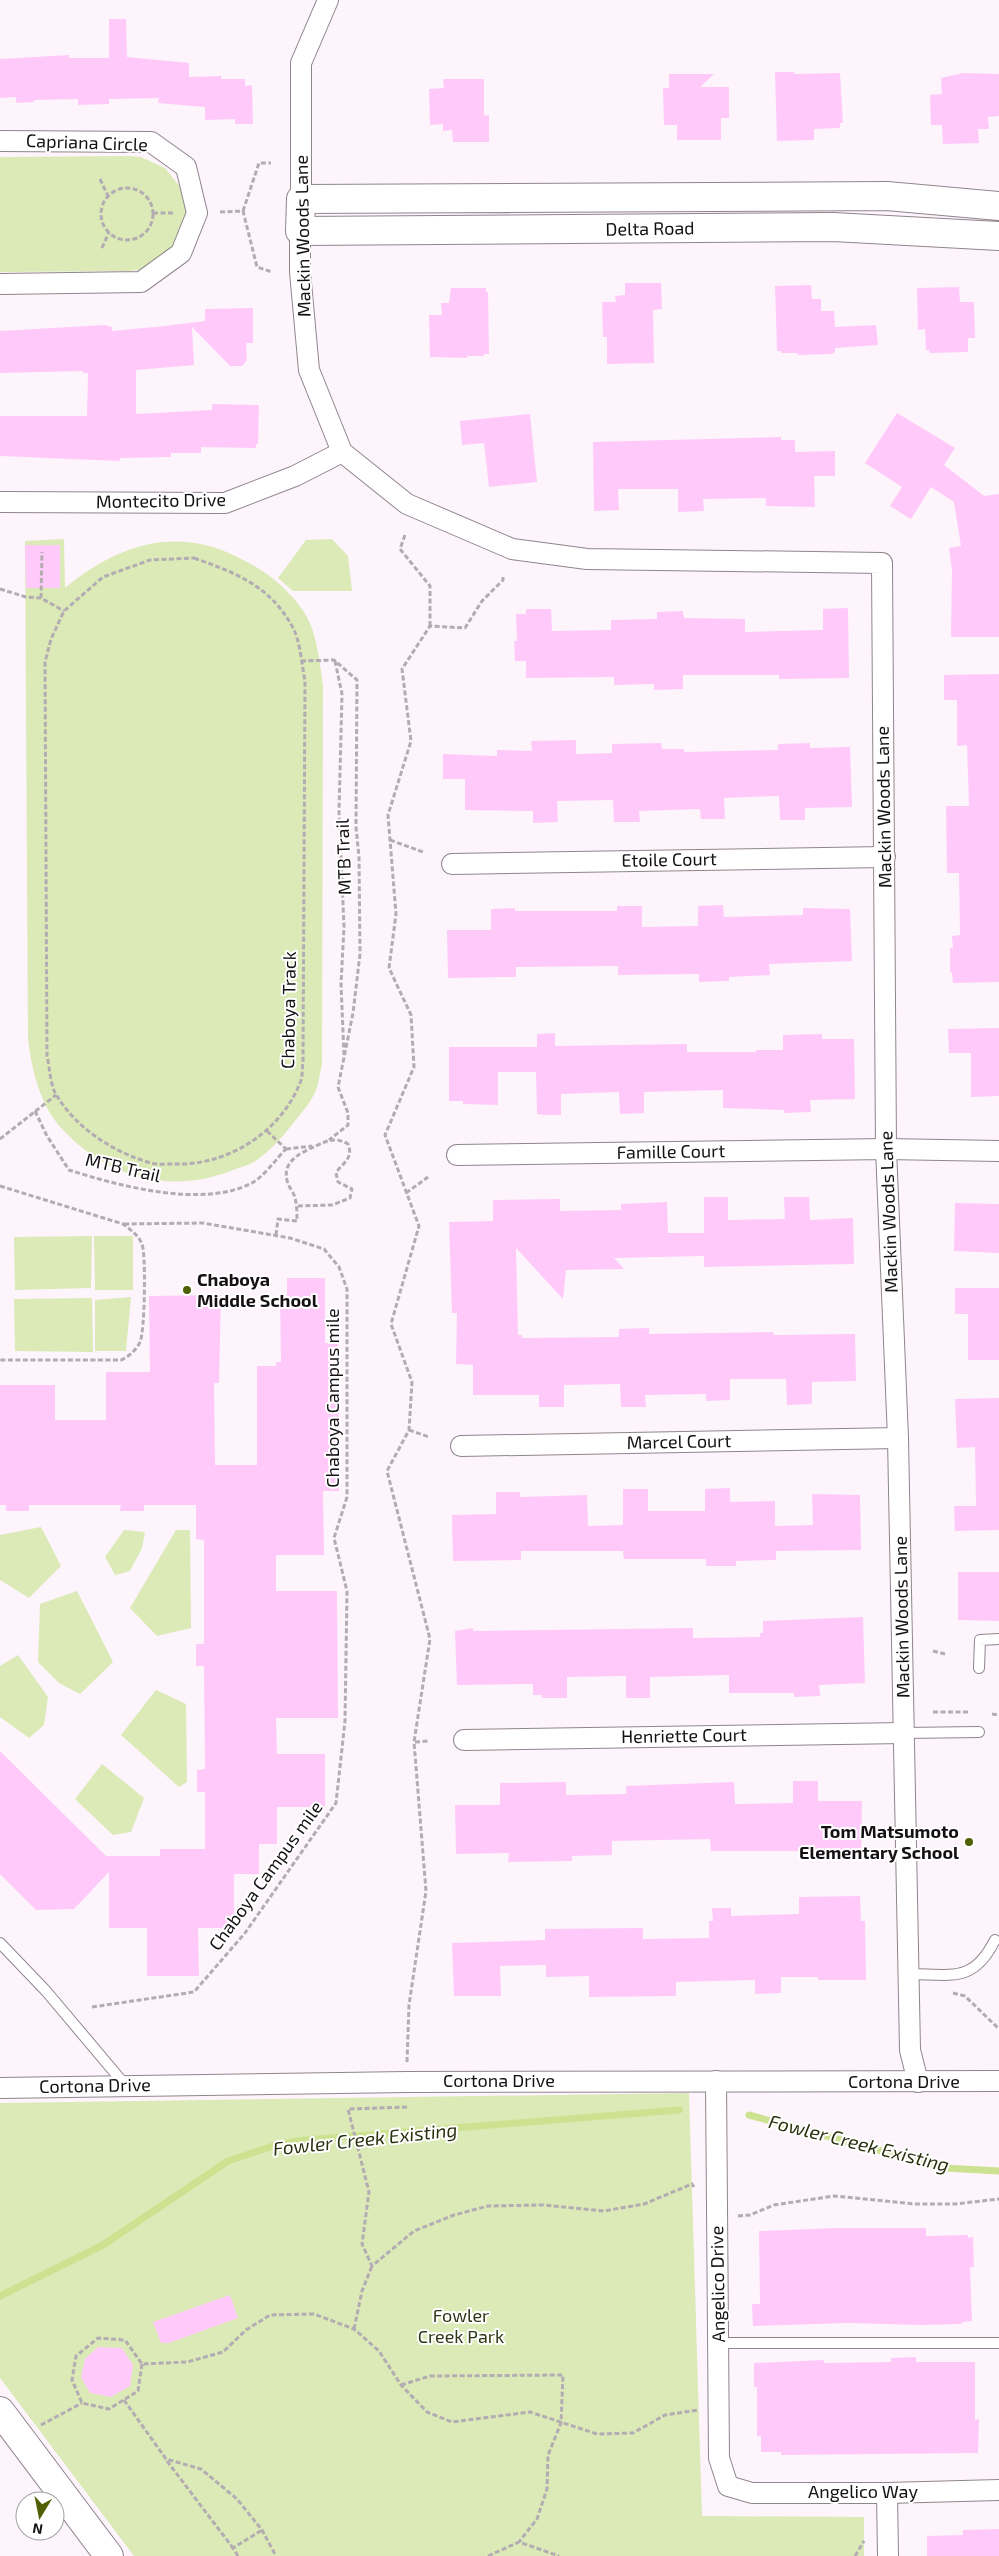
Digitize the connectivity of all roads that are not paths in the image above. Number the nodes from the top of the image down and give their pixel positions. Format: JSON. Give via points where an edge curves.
{"nodes":[{"id":1,"x":328,"y":0,"type":"edge"},
{"id":2,"x":0,"y":140,"type":"edge"},
{"id":3,"x":301,"y":200,"type":"junction"},
{"id":4,"x":999,"y":206,"type":"edge"},
{"id":5,"x":300,"y":231,"type":"junction"},
{"id":6,"x":999,"y":236,"type":"edge"},
{"id":7,"x":0,"y":284,"type":"edge"},
{"id":8,"x":342,"y":452,"type":"junction"},
{"id":9,"x":0,"y":502,"type":"edge"},
{"id":10,"x":885,"y":857,"type":"junction"},
{"id":11,"x":452,"y":864,"type":"dead end"},
{"id":12,"x":886,"y":1149,"type":"junction"},
{"id":13,"x":999,"y":1151,"type":"edge"},
{"id":14,"x":457,"y":1155,"type":"dead end"},
{"id":15,"x":898,"y":1438,"type":"junction"},
{"id":16,"x":461,"y":1446,"type":"dead end"},
{"id":17,"x":999,"y":1639,"type":"edge"},
{"id":18,"x":979,"y":1668,"type":"dead end"},
{"id":19,"x":979,"y":1732,"type":"dead end"},
{"id":20,"x":904,"y":1733,"type":"junction"},
{"id":21,"x":464,"y":1740,"type":"dead end"},
{"id":22,"x":995,"y":1940,"type":"dead end"},
{"id":23,"x":0,"y":1943,"type":"edge"},
{"id":24,"x":908,"y":1974,"type":"junction"},
{"id":25,"x":716,"y":2081,"type":"junction"},
{"id":26,"x":999,"y":2081,"type":"edge"},
{"id":27,"x":918,"y":2082,"type":"junction"},
{"id":28,"x":126,"y":2086,"type":"junction"},
{"id":29,"x":0,"y":2088,"type":"edge"},
{"id":30,"x":719,"y":2343,"type":"junction"},
{"id":31,"x":999,"y":2343,"type":"edge"},
{"id":32,"x":0,"y":2411,"type":"edge"},
{"id":33,"x":728,"y":2486,"type":"joint"},
{"id":34,"x":999,"y":2490,"type":"edge"},
{"id":35,"x":887,"y":2493,"type":"junction"},
{"id":36,"x":109,"y":2556,"type":"edge"},
{"id":37,"x":888,"y":2556,"type":"edge"}],
"edges":[{"from":1,"to":3,"type":"street","name":"Mackin Woods Lane","via":[[301,63]]},
{"from":2,"to":7,"type":"street","name":"Capriana Circle","via":[[151,142],[186,167],[197,213],[181,253],[141,282]]},
{"from":3,"to":4,"type":"street","name":"Delta Road","via":[[887,196]]},
{"from":3,"to":5,"type":"street","name":"Mackin Woods Lane"},
{"from":5,"to":6,"type":"street","name":"Delta Road","via":[[834,227]]},
{"from":5,"to":8,"type":"street","name":"Mackin Woods Lane","via":[[300,272],[309,370]]},
{"from":8,"to":9,"type":"street","name":"Montecito Drive","via":[[295,476],[226,503]]},
{"from":8,"to":10,"type":"street","name":"Mackin Woods Lane","via":[[407,504],[512,549],[587,559],[882,563]]},
{"from":10,"to":11,"type":"street","name":"Etoile Court"},
{"from":10,"to":12,"type":"street","name":"Mackin Woods Lane"},
{"from":12,"to":13,"type":"street","name":"Famille Court"},
{"from":12,"to":14,"type":"street","name":"Famille Court"},
{"from":12,"to":15,"type":"street","name":"Mackin Woods Lane"},
{"from":15,"to":16,"type":"street","name":"Marcel Court"},
{"from":15,"to":20,"type":"street","name":"Mackin Woods Lane"},
{"from":17,"to":18,"type":"lane","via":[[980,1640]]},
{"from":19,"to":20,"type":"lane"},
{"from":20,"to":21,"type":"street","name":"Henriette Court"},
{"from":20,"to":24,"type":"street","name":"Mackin Woods Lane"},
{"from":22,"to":24,"type":"lane","via":[[986,1959],[962,1974]]},
{"from":23,"to":28,"type":"lane","via":[[46,1991]]},
{"from":24,"to":27,"type":"street","name":"Mackin Woods Lane","via":[[910,2050]]},
{"from":25,"to":27,"type":"street","name":"Cortona Drive"},
{"from":25,"to":28,"type":"street","name":"Cortona Drive"},
{"from":25,"to":30,"type":"street","name":"Angelico Drive"},
{"from":26,"to":27,"type":"street","name":"Cortona Drive"},
{"from":28,"to":29,"type":"street","name":"Cortona Drive"},
{"from":30,"to":31,"type":"lane"},
{"from":30,"to":33,"type":"street","name":"Angelico Drive","via":[[719,2458]]},
{"from":32,"to":36,"type":"street"},
{"from":33,"to":35,"type":"street","name":"Angelico Way","via":[[752,2493]]},
{"from":34,"to":35,"type":"street","name":"Angelico Way"},
{"from":35,"to":37,"type":"street"}]}
